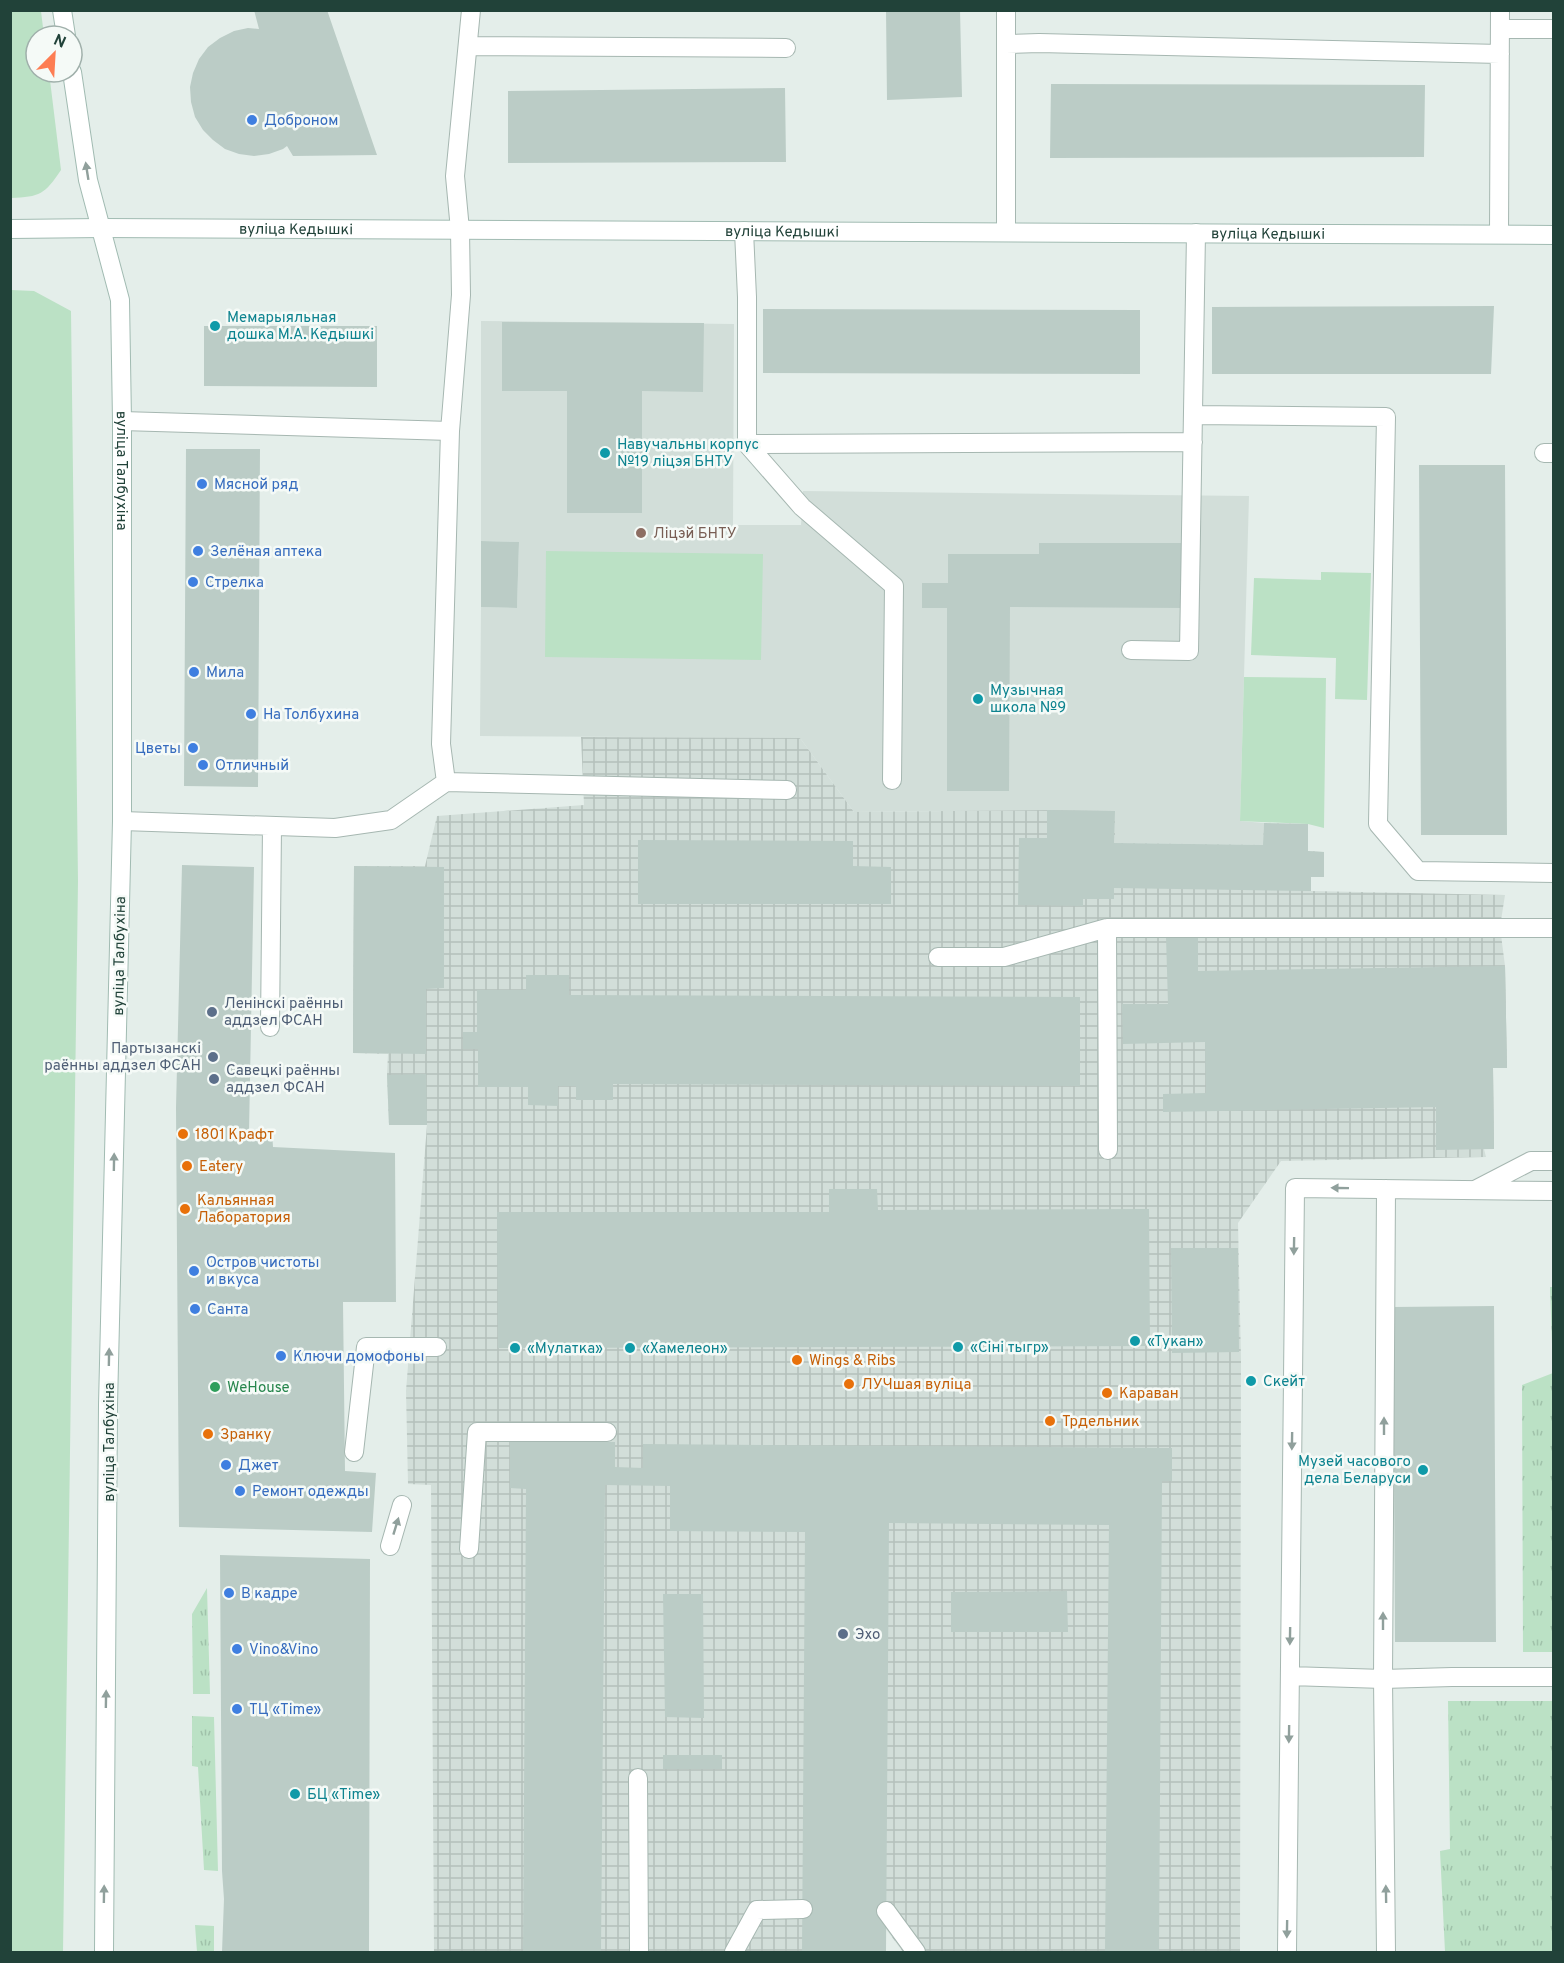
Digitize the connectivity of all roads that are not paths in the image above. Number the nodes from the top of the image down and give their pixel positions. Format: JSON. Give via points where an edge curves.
{"nodes":[{"id":1,"x":471,"y":10,"type":"edge"},
{"id":2,"x":1006,"y":10,"type":"edge"},
{"id":3,"x":1500,"y":20,"type":"edge"},
{"id":4,"x":1554,"y":29,"type":"edge"},
{"id":5,"x":1006,"y":44,"type":"junction"},
{"id":6,"x":469,"y":46,"type":"junction"},
{"id":7,"x":786,"y":48,"type":"dead end"},
{"id":8,"x":1500,"y":54,"type":"junction"},
{"id":9,"x":74,"y":84,"type":"edge"},
{"id":10,"x":102,"y":228,"type":"junction"},
{"id":11,"x":10,"y":229,"type":"edge"},
{"id":12,"x":460,"y":230,"type":"junction"},
{"id":13,"x":744,"y":231,"type":"junction"},
{"id":14,"x":1006,"y":232,"type":"junction"},
{"id":15,"x":1196,"y":233,"type":"junction"},
{"id":16,"x":1498,"y":234,"type":"junction"},
{"id":17,"x":1554,"y":235,"type":"edge"},
{"id":18,"x":1193,"y":414,"type":"junction"},
{"id":19,"x":122,"y":421,"type":"junction"},
{"id":20,"x":450,"y":431,"type":"junction"},
{"id":21,"x":1193,"y":442,"type":"junction"},
{"id":22,"x":747,"y":444,"type":"junction"},
{"id":23,"x":1131,"y":650,"type":"dead end"},
{"id":24,"x":892,"y":780,"type":"dead end"},
{"id":25,"x":446,"y":782,"type":"junction"},
{"id":26,"x":787,"y":790,"type":"dead end"},
{"id":27,"x":122,"y":820,"type":"junction"},
{"id":28,"x":272,"y":826,"type":"junction"},
{"id":29,"x":1554,"y":873,"type":"edge"},
{"id":30,"x":1554,"y":927,"type":"edge"},
{"id":31,"x":1107,"y":928,"type":"junction"},
{"id":32,"x":938,"y":957,"type":"dead end"},
{"id":33,"x":270,"y":1027,"type":"dead end"},
{"id":34,"x":1108,"y":1150,"type":"dead end"},
{"id":35,"x":1554,"y":1161,"type":"edge"},
{"id":36,"x":1386,"y":1189,"type":"junction"},
{"id":37,"x":1475,"y":1190,"type":"junction"},
{"id":38,"x":1554,"y":1191,"type":"edge"},
{"id":39,"x":437,"y":1347,"type":"dead end"},
{"id":40,"x":607,"y":1432,"type":"dead end"},
{"id":41,"x":354,"y":1452,"type":"dead end"},
{"id":42,"x":402,"y":1505,"type":"dead end"},
{"id":43,"x":390,"y":1546,"type":"dead end"},
{"id":44,"x":469,"y":1549,"type":"dead end"},
{"id":45,"x":1290,"y":1676,"type":"junction"},
{"id":46,"x":1554,"y":1677,"type":"edge"},
{"id":47,"x":1383,"y":1679,"type":"junction"},
{"id":48,"x":638,"y":1778,"type":"dead end"},
{"id":49,"x":802,"y":1909,"type":"dead end"},
{"id":50,"x":886,"y":1911,"type":"dead end"},
{"id":51,"x":104,"y":1953,"type":"edge"},
{"id":52,"x":639,"y":1953,"type":"edge"},
{"id":53,"x":734,"y":1953,"type":"edge"},
{"id":54,"x":916,"y":1953,"type":"edge"},
{"id":55,"x":1287,"y":1953,"type":"edge"},
{"id":56,"x":1386,"y":1953,"type":"edge"}],
"edges":[{"from":1,"to":6,"type":"main road"},
{"from":2,"to":5,"type":"main road"},
{"from":3,"to":4,"type":"main road"},
{"from":3,"to":8,"type":"main road"},
{"from":5,"to":8,"type":"main road"},
{"from":5,"to":14,"type":"main road"},
{"from":6,"to":7,"type":"main road"},
{"from":6,"to":12,"type":"main road","via":[[455,176]]},
{"from":8,"to":16,"type":"main road"},
{"from":10,"to":9,"type":"main road","name":"вуліца Талбухіна","one_way":true,"via":[[88,180]]},
{"from":10,"to":11,"type":"main road","name":"вуліца Кедышкі"},
{"from":10,"to":12,"type":"main road","name":"вуліца Кедышкі"},
{"from":10,"to":19,"type":"main road","name":"вуліца Талбухіна","via":[[120,300]]},
{"from":12,"to":13,"type":"main road","name":"вуліца Кедышкі"},
{"from":12,"to":20,"type":"main road","via":[[461,295]]},
{"from":13,"to":14,"type":"main road","name":"вуліца Кедышкі"},
{"from":13,"to":22,"type":"main road"},
{"from":14,"to":15,"type":"main road","name":"вуліца Кедышкі"},
{"from":15,"to":16,"type":"main road","name":"вуліца Кедышкі"},
{"from":15,"to":18,"type":"main road"},
{"from":16,"to":17,"type":"main road","name":"вуліца Кедышкі"},
{"from":18,"to":21,"type":"main road"},
{"from":18,"to":29,"type":"main road","via":[[1386,417],[1378,824],[1418,871]]},
{"from":19,"to":20,"type":"main road"},
{"from":19,"to":27,"type":"main road","name":"вуліца Талбухіна"},
{"from":20,"to":25,"type":"main road","via":[[441,744]]},
{"from":21,"to":22,"type":"main road"},
{"from":21,"to":23,"type":"main road","via":[[1190,651]]},
{"from":22,"to":24,"type":"main road","via":[[802,507],[894,585]]},
{"from":25,"to":26,"type":"main road"},
{"from":25,"to":28,"type":"main road","via":[[391,820],[335,828]]},
{"from":27,"to":28,"type":"main road"},
{"from":51,"to":27,"type":"main road","name":"вуліца Талбухіна","one_way":true,"via":[[108,1406]]},
{"from":28,"to":33,"type":"main road"},
{"from":30,"to":31,"type":"main road"},
{"from":31,"to":32,"type":"main road","via":[[1004,957]]},
{"from":31,"to":34,"type":"main road"},
{"from":35,"to":37,"type":"main road","via":[[1531,1161]]},
{"from":36,"to":37,"type":"main road"},
{"from":36,"to":45,"type":"main road","one_way":true,"via":[[1295,1188]]},
{"from":47,"to":36,"type":"main road","one_way":true},
{"from":37,"to":38,"type":"main road"},
{"from":39,"to":41,"type":"main road","via":[[366,1347]]},
{"from":40,"to":44,"type":"main road","via":[[477,1432]]},
{"from":43,"to":42,"type":"main road","one_way":true},
{"from":45,"to":47,"type":"main road"},
{"from":45,"to":55,"type":"main road","one_way":true},
{"from":46,"to":47,"type":"main road"},
{"from":56,"to":47,"type":"main road","one_way":true},
{"from":48,"to":52,"type":"main road"},
{"from":49,"to":53,"type":"main road","via":[[758,1910]]},
{"from":50,"to":54,"type":"main road"}]}
